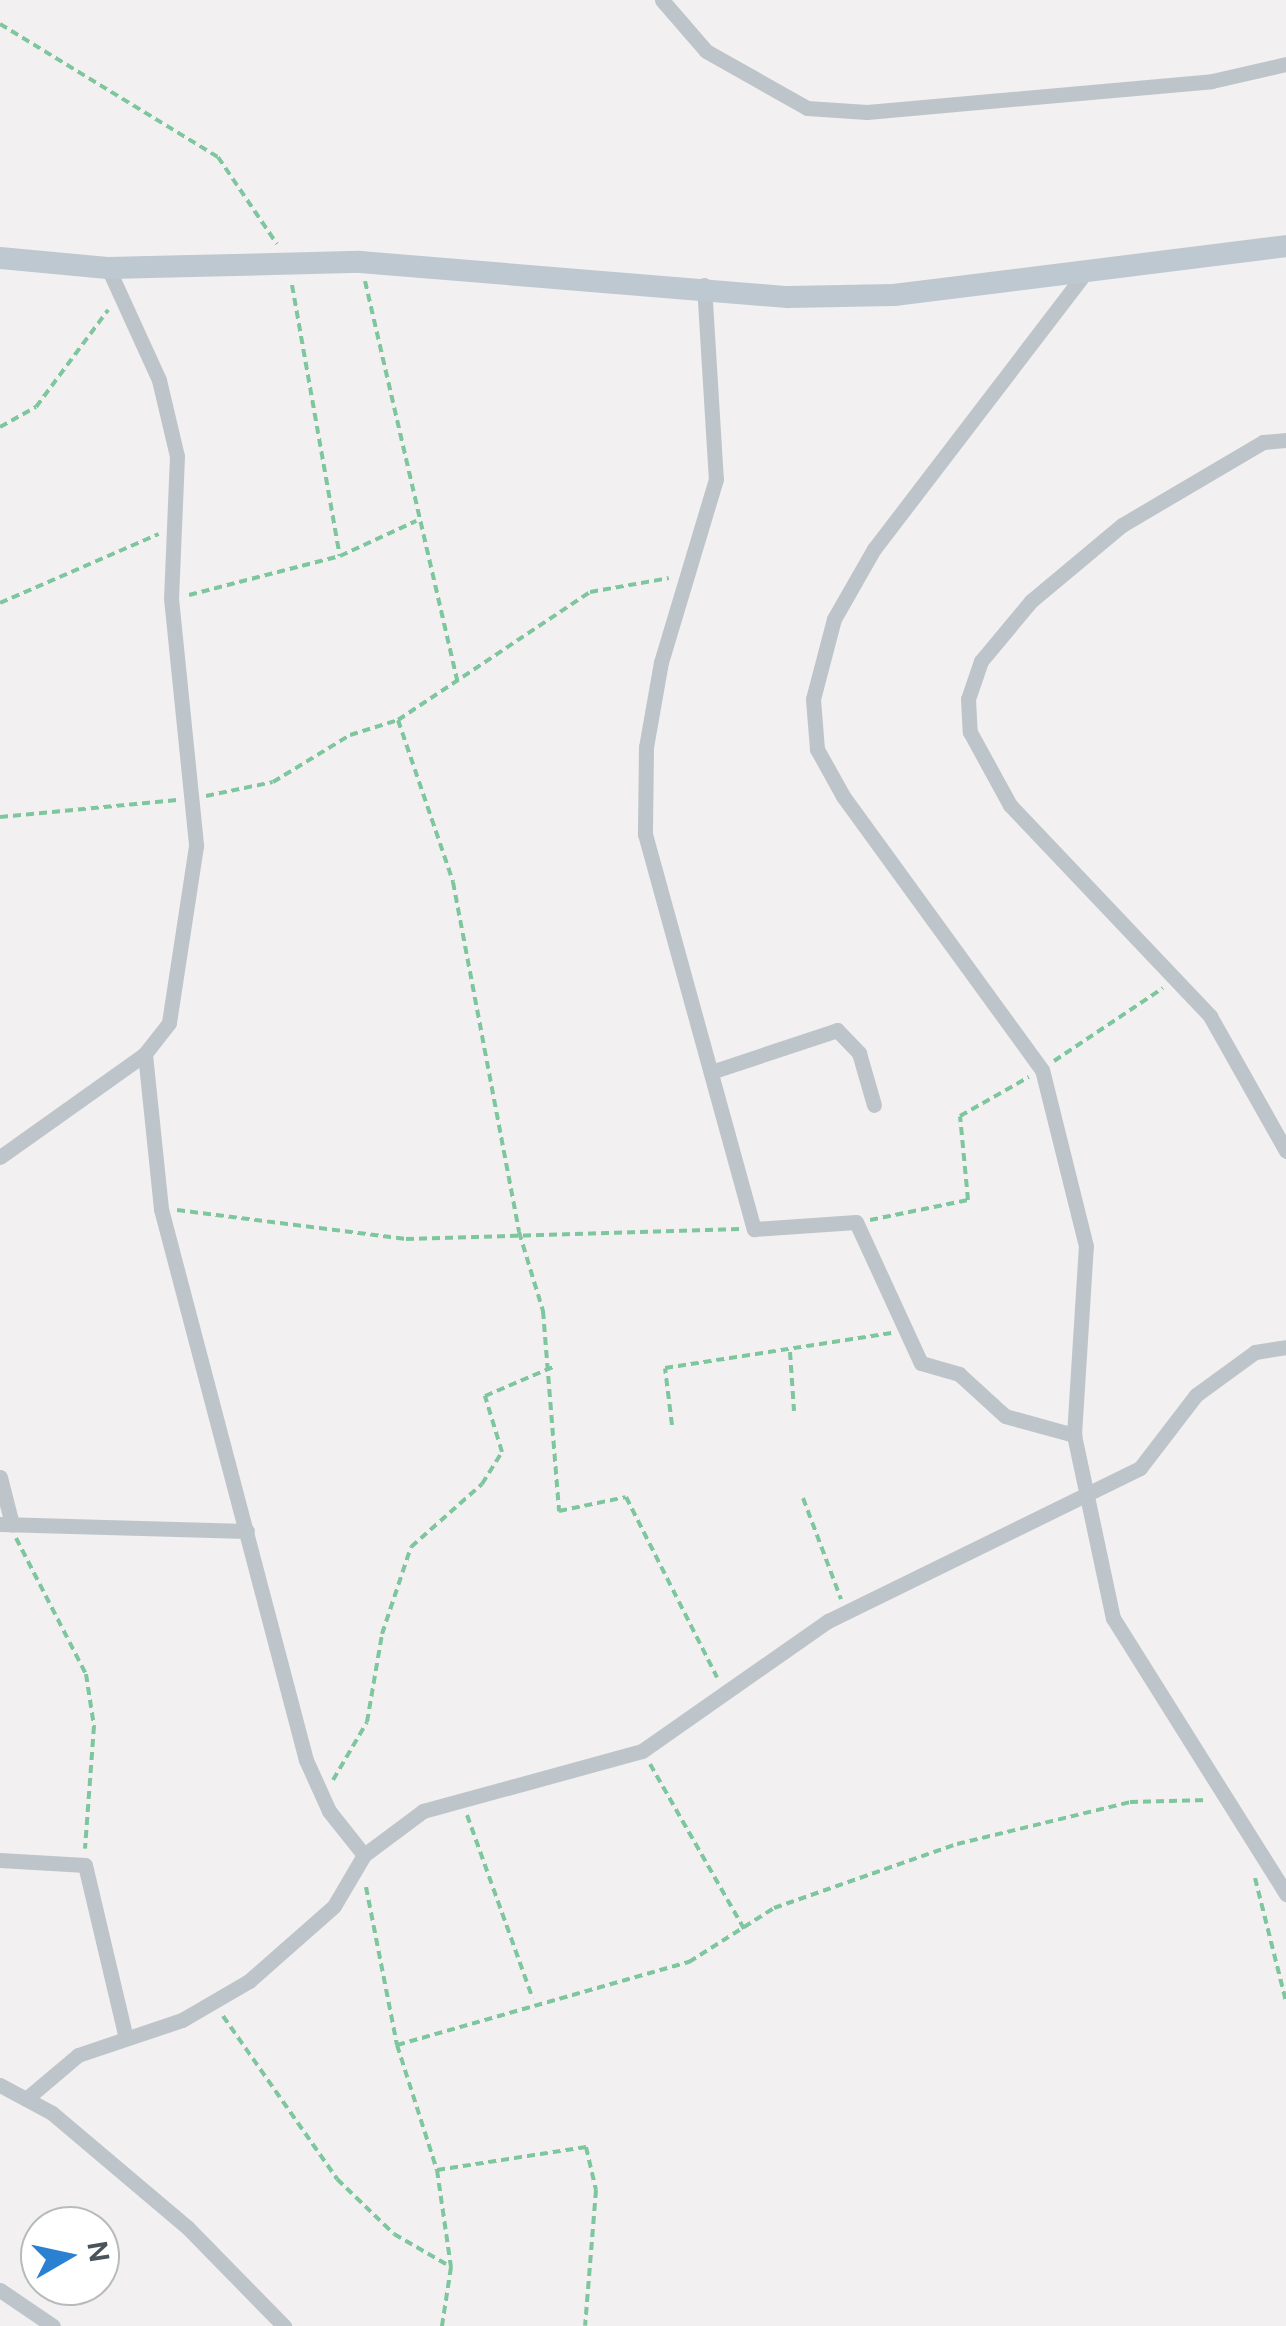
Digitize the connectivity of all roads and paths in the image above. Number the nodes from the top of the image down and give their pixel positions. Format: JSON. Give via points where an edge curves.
{"nodes":[{"id":1,"x":662,"y":0,"type":"edge"},
{"id":2,"x":1286,"y":64,"type":"edge"},
{"id":3,"x":1286,"y":246,"type":"edge"},
{"id":4,"x":0,"y":258,"type":"edge"},
{"id":5,"x":360,"y":262,"type":"junction"},
{"id":6,"x":108,"y":268,"type":"junction"},
{"id":7,"x":1087,"y":270,"type":"junction"},
{"id":8,"x":704,"y":285,"type":"junction"},
{"id":9,"x":119,"y":293,"type":"junction"},
{"id":10,"x":0,"y":427,"type":"edge"},
{"id":11,"x":1286,"y":440,"type":"edge"},
{"id":12,"x":416,"y":521,"type":"junction"},
{"id":13,"x":177,"y":526,"type":"junction"},
{"id":14,"x":689,"y":577,"type":"junction"},
{"id":15,"x":171,"y":598,"type":"junction"},
{"id":16,"x":0,"y":603,"type":"edge"},
{"id":17,"x":458,"y":682,"type":"junction"},
{"id":18,"x":398,"y":720,"type":"junction"},
{"id":19,"x":193,"y":798,"type":"junction"},
{"id":20,"x":0,"y":817,"type":"edge"},
{"id":21,"x":1177,"y":979,"type":"junction"},
{"id":22,"x":145,"y":1054,"type":"junction"},
{"id":23,"x":1042,"y":1070,"type":"junction"},
{"id":24,"x":711,"y":1072,"type":"junction"},
{"id":25,"x":874,"y":1105,"type":"dead end"},
{"id":26,"x":1286,"y":1151,"type":"edge"},
{"id":27,"x":0,"y":1157,"type":"edge"},
{"id":28,"x":162,"y":1208,"type":"junction"},
{"id":29,"x":856,"y":1222,"type":"junction"},
{"id":30,"x":754,"y":1229,"type":"junction"},
{"id":31,"x":519,"y":1232,"type":"junction"},
{"id":32,"x":906,"y":1330,"type":"junction"},
{"id":33,"x":1286,"y":1347,"type":"edge"},
{"id":34,"x":790,"y":1352,"type":"junction"},
{"id":35,"x":553,"y":1367,"type":"junction"},
{"id":36,"x":794,"y":1411,"type":"dead end"},
{"id":37,"x":672,"y":1425,"type":"dead end"},
{"id":38,"x":1074,"y":1435,"type":"junction"},
{"id":39,"x":0,"y":1477,"type":"edge"},
{"id":40,"x":803,"y":1498,"type":"dead end"},
{"id":41,"x":1089,"y":1500,"type":"junction"},
{"id":42,"x":6,"y":1524,"type":"edge"},
{"id":43,"x":247,"y":1530,"type":"junction"},
{"id":44,"x":846,"y":1613,"type":"junction"},
{"id":45,"x":728,"y":1693,"type":"junction"},
{"id":46,"x":642,"y":1752,"type":"junction"},
{"id":47,"x":1233,"y":1799,"type":"junction"},
{"id":48,"x":462,"y":1801,"type":"junction"},
{"id":49,"x":329,"y":1811,"type":"junction"},
{"id":50,"x":364,"y":1855,"type":"junction"},
{"id":51,"x":1252,"y":1857,"type":"dead end"},
{"id":52,"x":0,"y":1860,"type":"edge"},
{"id":53,"x":85,"y":1865,"type":"junction"},
{"id":54,"x":1286,"y":1894,"type":"edge"},
{"id":55,"x":745,"y":1930,"type":"junction"},
{"id":56,"x":534,"y":2001,"type":"junction"},
{"id":57,"x":1286,"y":2001,"type":"edge"},
{"id":58,"x":215,"y":2004,"type":"junction"},
{"id":59,"x":126,"y":2038,"type":"junction"},
{"id":60,"x":397,"y":2045,"type":"junction"},
{"id":61,"x":0,"y":2085,"type":"edge"},
{"id":62,"x":26,"y":2098,"type":"junction"},
{"id":63,"x":437,"y":2170,"type":"junction"},
{"id":64,"x":451,"y":2267,"type":"junction"},
{"id":65,"x":0,"y":2290,"type":"edge"},
{"id":66,"x":52,"y":2326,"type":"edge"},
{"id":67,"x":284,"y":2326,"type":"edge"},
{"id":68,"x":442,"y":2326,"type":"edge"},
{"id":69,"x":585,"y":2326,"type":"edge"}],
"edges":[{"from":1,"to":2,"type":"street","via":[[706,51],[807,108],[867,112],[1212,81]]},
{"from":3,"to":7,"type":"main road"},
{"from":4,"to":6,"type":"main road"},
{"from":5,"to":6,"type":"main road"},
{"from":5,"to":8,"type":"main road"},
{"from":5,"to":12,"type":"path"},
{"from":6,"to":9,"type":"street"},
{"from":7,"to":8,"type":"main road","via":[[894,295],[788,297]]},
{"from":7,"to":23,"type":"street","via":[[874,548],[834,619],[812,699],[816,749],[843,796]]},
{"from":8,"to":14,"type":"street","via":[[716,478]]},
{"from":9,"to":10,"type":"path","via":[[36,407]]},
{"from":9,"to":13,"type":"street","via":[[159,380],[177,456]]},
{"from":11,"to":21,"type":"street","via":[[1263,442],[1122,526],[1031,601],[980,661],[968,699],[970,732],[1010,805]]},
{"from":12,"to":15,"type":"path","via":[[264,580]]},
{"from":12,"to":17,"type":"path"},
{"from":13,"to":15,"type":"street"},
{"from":13,"to":16,"type":"path"},
{"from":14,"to":17,"type":"path","via":[[590,592]]},
{"from":14,"to":24,"type":"street","via":[[646,747],[645,834]]},
{"from":15,"to":19,"type":"street"},
{"from":17,"to":18,"type":"path"},
{"from":18,"to":19,"type":"path","via":[[350,735],[274,782]]},
{"from":18,"to":31,"type":"path","via":[[453,882]]},
{"from":19,"to":20,"type":"path"},
{"from":19,"to":22,"type":"street","via":[[189,936],[169,1024]]},
{"from":21,"to":23,"type":"path"},
{"from":21,"to":26,"type":"street","via":[[1210,1016]]},
{"from":22,"to":27,"type":"street"},
{"from":22,"to":28,"type":"street"},
{"from":23,"to":29,"type":"path","via":[[960,1116],[968,1200]]},
{"from":23,"to":38,"type":"street","via":[[1086,1246]]},
{"from":24,"to":25,"type":"street","via":[[837,1030],[859,1052]]},
{"from":24,"to":30,"type":"street"},
{"from":28,"to":31,"type":"path","via":[[406,1239]]},
{"from":28,"to":43,"type":"street"},
{"from":29,"to":30,"type":"street"},
{"from":29,"to":32,"type":"street"},
{"from":30,"to":31,"type":"path"},
{"from":31,"to":35,"type":"path"},
{"from":32,"to":34,"type":"path"},
{"from":32,"to":38,"type":"street","via":[[922,1364],[960,1374],[1005,1416]]},
{"from":33,"to":41,"type":"street","via":[[1255,1352],[1196,1395],[1151,1458]]},
{"from":34,"to":36,"type":"path"},
{"from":34,"to":37,"type":"path","via":[[665,1368]]},
{"from":35,"to":45,"type":"path","via":[[558,1512],[626,1497]]},
{"from":35,"to":49,"type":"path","via":[[485,1396],[502,1452],[482,1484],[411,1547],[382,1634],[367,1722],[334,1775]]},
{"from":38,"to":41,"type":"street"},
{"from":39,"to":42,"type":"street"},
{"from":40,"to":44,"type":"path"},
{"from":41,"to":44,"type":"street"},
{"from":41,"to":47,"type":"street","via":[[1113,1618]]},
{"from":42,"to":43,"type":"street"},
{"from":42,"to":53,"type":"path","via":[[86,1674],[94,1726]]},
{"from":43,"to":49,"type":"street","via":[[306,1760]]},
{"from":44,"to":45,"type":"street"},
{"from":45,"to":46,"type":"street"},
{"from":46,"to":48,"type":"street"},
{"from":46,"to":55,"type":"path"},
{"from":47,"to":54,"type":"street"},
{"from":47,"to":55,"type":"path","via":[[1130,1802],[957,1844],[774,1908]]},
{"from":48,"to":50,"type":"street","via":[[423,1810]]},
{"from":48,"to":56,"type":"path"},
{"from":49,"to":50,"type":"street"},
{"from":50,"to":58,"type":"street","via":[[334,1906]]},
{"from":50,"to":60,"type":"path","via":[[368,1927]]},
{"from":51,"to":57,"type":"path"},
{"from":52,"to":53,"type":"street"},
{"from":53,"to":59,"type":"street"},
{"from":55,"to":56,"type":"path","via":[[689,1962]]},
{"from":56,"to":60,"type":"path"},
{"from":58,"to":59,"type":"street"},
{"from":58,"to":64,"type":"path","via":[[337,2180],[394,2234]]},
{"from":59,"to":62,"type":"street","via":[[47,2072]]},
{"from":60,"to":63,"type":"path"},
{"from":61,"to":62,"type":"street"},
{"from":62,"to":67,"type":"street","via":[[187,2227]]},
{"from":63,"to":64,"type":"path"},
{"from":63,"to":69,"type":"path","via":[[586,2147],[596,2190]]},
{"from":64,"to":68,"type":"path"},
{"from":65,"to":66,"type":"street"}]}
